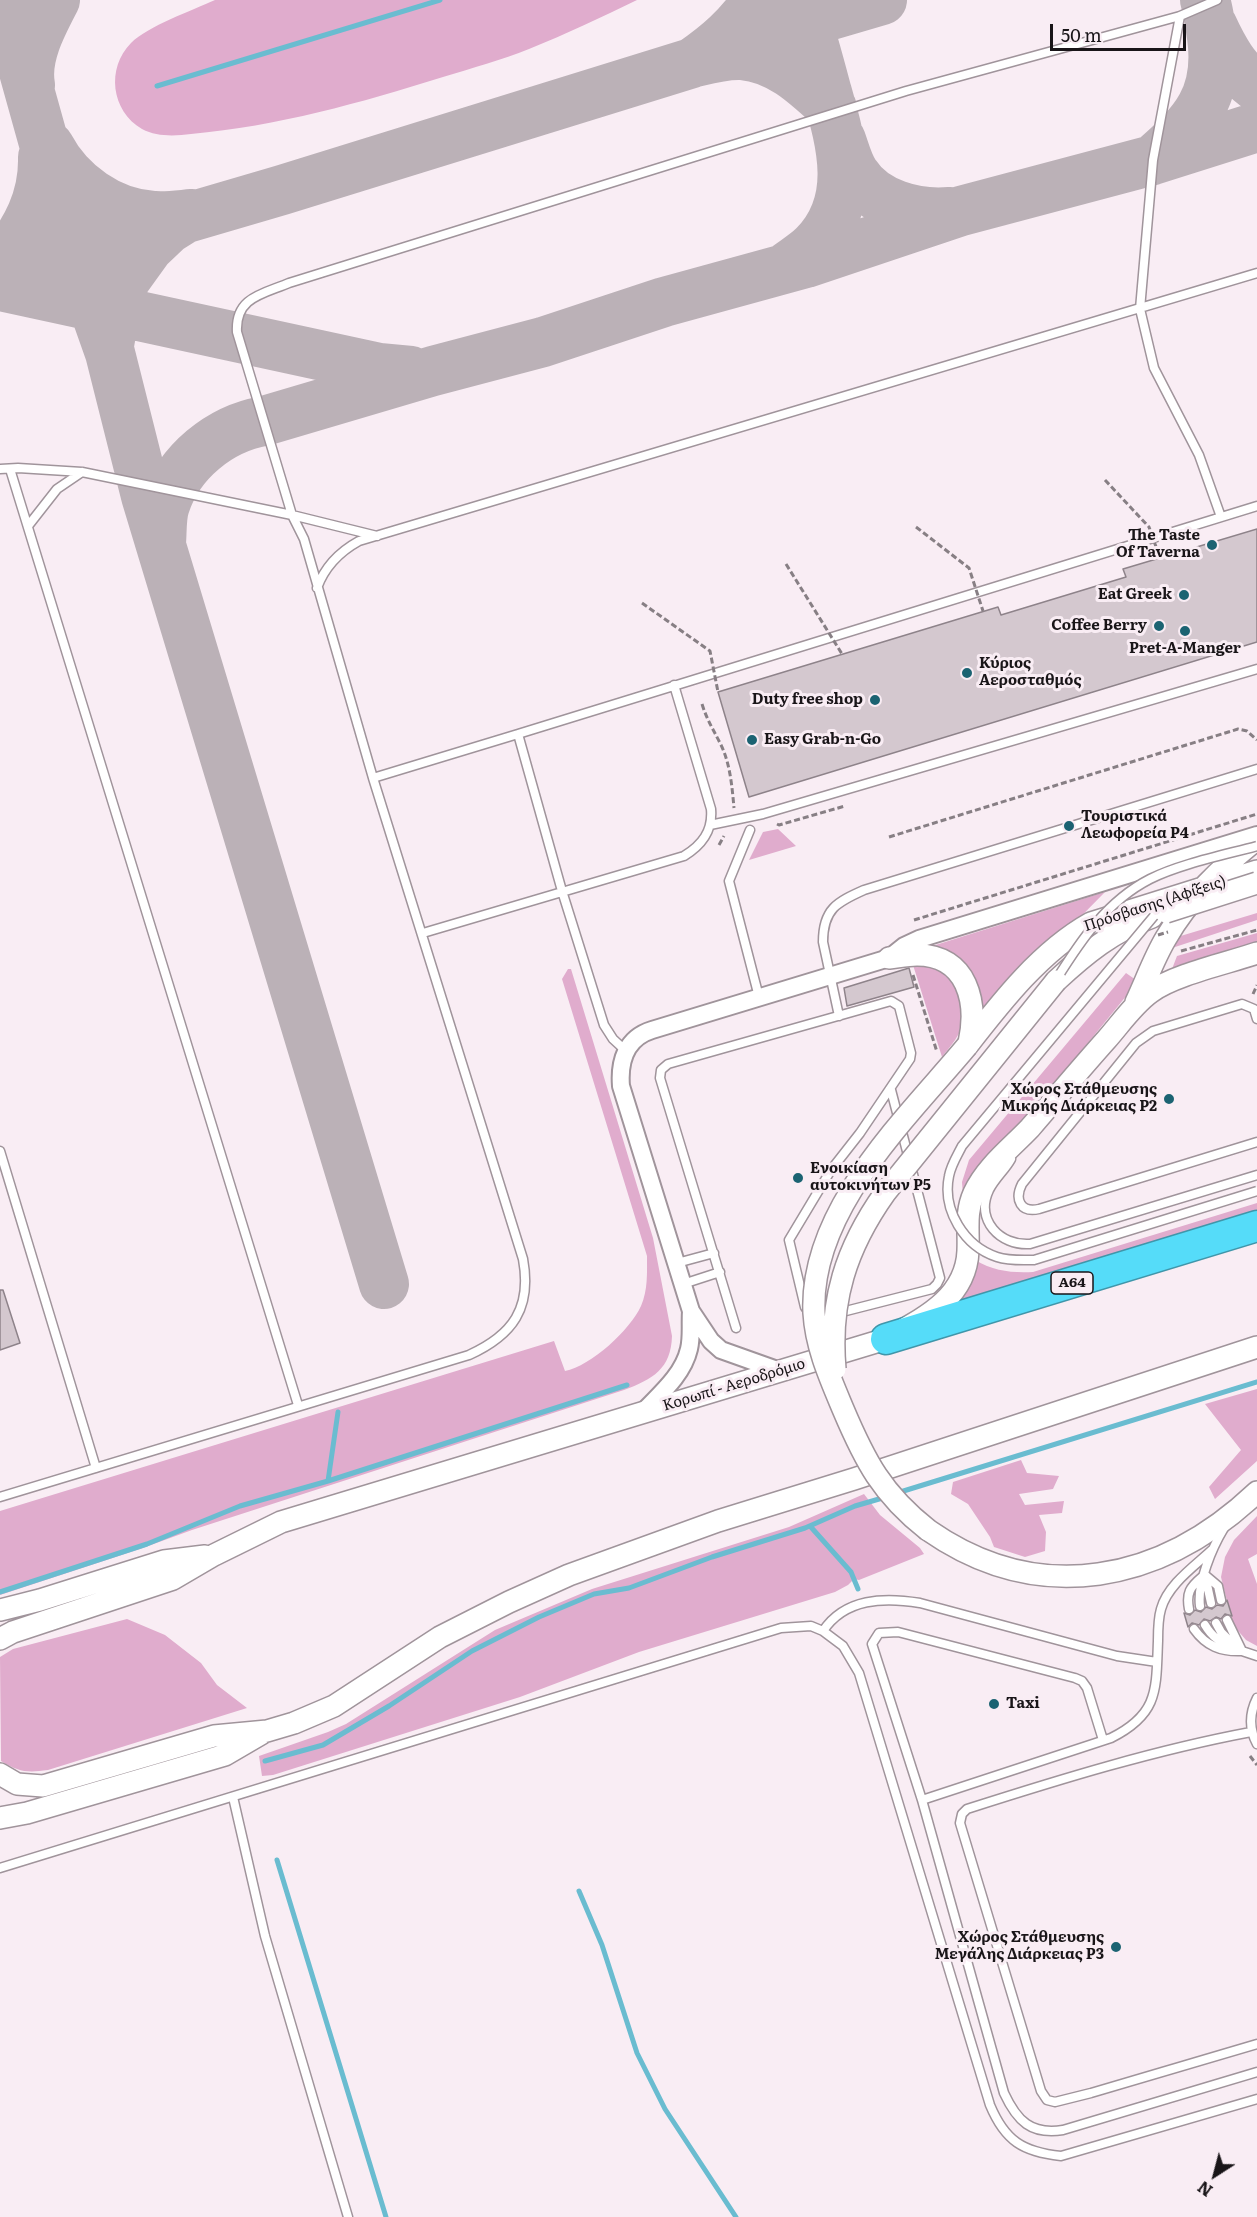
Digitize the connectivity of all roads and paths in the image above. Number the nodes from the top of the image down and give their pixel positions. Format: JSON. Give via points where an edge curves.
{"nodes":[{"id":1,"x":1217,"y":0,"type":"edge"},
{"id":2,"x":1180,"y":16,"type":"junction"},
{"id":3,"x":1257,"y":273,"type":"edge"},
{"id":4,"x":1140,"y":309,"type":"junction"},
{"id":5,"x":0,"y":469,"type":"edge"},
{"id":6,"x":10,"y":469,"type":"junction"},
{"id":7,"x":82,"y":472,"type":"junction"},
{"id":8,"x":1105,"y":480,"type":"dead end"},
{"id":9,"x":1257,"y":506,"type":"edge"},
{"id":10,"x":292,"y":514,"type":"junction"},
{"id":11,"x":1221,"y":517,"type":"junction"},
{"id":12,"x":28,"y":526,"type":"junction"},
{"id":13,"x":916,"y":527,"type":"dead end"},
{"id":14,"x":377,"y":536,"type":"junction"},
{"id":15,"x":1160,"y":558,"type":"dead end"},
{"id":16,"x":786,"y":564,"type":"dead end"},
{"id":17,"x":317,"y":588,"type":"junction"},
{"id":18,"x":642,"y":603,"type":"dead end"},
{"id":19,"x":983,"y":611,"type":"dead end"},
{"id":20,"x":842,"y":654,"type":"dead end"},
{"id":21,"x":1257,"y":669,"type":"edge"},
{"id":22,"x":674,"y":685,"type":"junction"},
{"id":23,"x":718,"y":692,"type":"dead end"},
{"id":24,"x":702,"y":704,"type":"dead end"},
{"id":25,"x":518,"y":734,"type":"junction"},
{"id":26,"x":1257,"y":740,"type":"edge"},
{"id":27,"x":1257,"y":769,"type":"edge"},
{"id":28,"x":373,"y":777,"type":"junction"},
{"id":29,"x":734,"y":808,"type":"dead end"},
{"id":30,"x":1257,"y":814,"type":"edge"},
{"id":31,"x":710,"y":825,"type":"junction"},
{"id":32,"x":750,"y":831,"type":"dead end"},
{"id":33,"x":890,"y":837,"type":"dead end"},
{"id":34,"x":1257,"y":837,"type":"edge"},
{"id":35,"x":1257,"y":846,"type":"edge"},
{"id":36,"x":1257,"y":872,"type":"edge"},
{"id":37,"x":1257,"y":883,"type":"edge"},
{"id":38,"x":1201,"y":889,"type":"junction"},
{"id":39,"x":562,"y":891,"type":"junction"},
{"id":40,"x":1160,"y":914,"type":"junction"},
{"id":41,"x":914,"y":920,"type":"dead end"},
{"id":42,"x":1257,"y":930,"type":"edge"},
{"id":43,"x":423,"y":933,"type":"junction"},
{"id":44,"x":1174,"y":953,"type":"dead end"},
{"id":45,"x":1257,"y":954,"type":"edge"},
{"id":46,"x":889,"y":958,"type":"junction"},
{"id":47,"x":829,"y":976,"type":"junction"},
{"id":48,"x":1056,"y":981,"type":"junction"},
{"id":49,"x":759,"y":998,"type":"junction"},
{"id":50,"x":1131,"y":1012,"type":"junction"},
{"id":51,"x":839,"y":1016,"type":"junction"},
{"id":52,"x":1257,"y":1018,"type":"edge"},
{"id":53,"x":968,"y":1045,"type":"junction"},
{"id":54,"x":626,"y":1051,"type":"junction"},
{"id":55,"x":891,"y":1090,"type":"junction"},
{"id":56,"x":1028,"y":1130,"type":"junction"},
{"id":57,"x":1257,"y":1142,"type":"edge"},
{"id":58,"x":0,"y":1151,"type":"edge"},
{"id":59,"x":1257,"y":1175,"type":"edge"},
{"id":60,"x":1257,"y":1191,"type":"edge"},
{"id":61,"x":1257,"y":1227,"type":"edge"},
{"id":62,"x":714,"y":1253,"type":"junction"},
{"id":63,"x":677,"y":1263,"type":"junction"},
{"id":64,"x":720,"y":1272,"type":"junction"},
{"id":65,"x":682,"y":1284,"type":"junction"},
{"id":66,"x":691,"y":1311,"type":"junction"},
{"id":67,"x":736,"y":1328,"type":"dead end"},
{"id":68,"x":886,"y":1339,"type":"junction"},
{"id":69,"x":1257,"y":1347,"type":"edge"},
{"id":70,"x":780,"y":1371,"type":"junction"},
{"id":71,"x":298,"y":1405,"type":"junction"},
{"id":72,"x":844,"y":1411,"type":"junction"},
{"id":73,"x":642,"y":1413,"type":"junction"},
{"id":74,"x":96,"y":1467,"type":"junction"},
{"id":75,"x":1255,"y":1494,"type":"edge"},
{"id":76,"x":0,"y":1497,"type":"edge"},
{"id":77,"x":1213,"y":1549,"type":"junction"},
{"id":78,"x":214,"y":1555,"type":"junction"},
{"id":79,"x":1205,"y":1575,"type":"junction"},
{"id":80,"x":1221,"y":1600,"type":"dead end"},
{"id":81,"x":1211,"y":1603,"type":"dead end"},
{"id":82,"x":1200,"y":1606,"type":"dead end"},
{"id":83,"x":1189,"y":1608,"type":"dead end"},
{"id":84,"x":0,"y":1611,"type":"edge"},
{"id":85,"x":1227,"y":1620,"type":"dead end"},
{"id":86,"x":1216,"y":1623,"type":"dead end"},
{"id":87,"x":1205,"y":1625,"type":"dead end"},
{"id":88,"x":1194,"y":1629,"type":"dead end"},
{"id":89,"x":823,"y":1631,"type":"junction"},
{"id":90,"x":0,"y":1639,"type":"edge"},
{"id":91,"x":1242,"y":1651,"type":"junction"},
{"id":92,"x":1257,"y":1656,"type":"edge"},
{"id":93,"x":1157,"y":1662,"type":"junction"},
{"id":94,"x":1257,"y":1698,"type":"edge"},
{"id":95,"x":267,"y":1731,"type":"junction"},
{"id":96,"x":1251,"y":1732,"type":"junction"},
{"id":97,"x":1103,"y":1740,"type":"junction"},
{"id":98,"x":1257,"y":1744,"type":"edge"},
{"id":99,"x":1244,"y":1748,"type":"dead end"},
{"id":100,"x":1257,"y":1764,"type":"edge"},
{"id":101,"x":0,"y":1774,"type":"edge"},
{"id":102,"x":233,"y":1797,"type":"junction"},
{"id":103,"x":922,"y":1800,"type":"junction"},
{"id":104,"x":0,"y":1818,"type":"edge"},
{"id":105,"x":0,"y":1868,"type":"edge"},
{"id":106,"x":1257,"y":2044,"type":"edge"},
{"id":107,"x":1257,"y":2073,"type":"edge"},
{"id":108,"x":1257,"y":2099,"type":"edge"},
{"id":109,"x":348,"y":2217,"type":"edge"}],
"edges":[{"from":1,"to":2,"type":"lane"},
{"from":2,"to":4,"type":"lane","via":[[1153,160]]},
{"from":2,"to":10,"type":"lane","via":[[906,91],[256,297],[240,310],[237,332]]},
{"from":3,"to":4,"type":"lane"},
{"from":4,"to":11,"type":"lane","via":[[1154,368],[1199,455]]},
{"from":4,"to":14,"type":"lane"},
{"from":5,"to":6,"type":"lane"},
{"from":6,"to":7,"type":"lane"},
{"from":6,"to":12,"type":"lane"},
{"from":7,"to":10,"type":"lane"},
{"from":7,"to":12,"type":"lane","via":[[57,489]]},
{"from":8,"to":15,"type":"path","bridge":true,"via":[[1149,527]]},
{"from":9,"to":11,"type":"lane"},
{"from":10,"to":14,"type":"lane"},
{"from":10,"to":17,"type":"lane","via":[[304,539]]},
{"from":11,"to":22,"type":"lane"},
{"from":12,"to":71,"type":"lane"},
{"from":13,"to":19,"type":"path","bridge":true,"via":[[969,568]]},
{"from":14,"to":17,"type":"lane","via":[[344,549],[323,571]]},
{"from":16,"to":20,"type":"path","bridge":true},
{"from":17,"to":28,"type":"lane"},
{"from":18,"to":23,"type":"path","bridge":true,"via":[[710,651]]},
{"from":21,"to":31,"type":"lane","via":[[763,814]]},
{"from":22,"to":25,"type":"lane"},
{"from":22,"to":31,"type":"lane","via":[[711,809]]},
{"from":24,"to":29,"type":"path","via":[[731,776]]},
{"from":25,"to":28,"type":"lane"},
{"from":25,"to":39,"type":"lane"},
{"from":26,"to":33,"type":"path","via":[[1238,729]]},
{"from":27,"to":47,"type":"lane","via":[[864,890],[839,902],[823,930]]},
{"from":28,"to":43,"type":"lane"},
{"from":30,"to":41,"type":"path"},
{"from":31,"to":39,"type":"lane","via":[[701,844],[684,856]]},
{"from":32,"to":49,"type":"lane","via":[[729,881]]},
{"from":34,"to":38,"type":"street"},
{"from":34,"to":46,"type":"street","via":[[919,939]]},
{"from":35,"to":48,"type":"lane","bridge":true,"via":[[1150,879],[1091,927]]},
{"from":36,"to":38,"type":"street","name":"Πρόσβασης (Αφίξεις)"},
{"from":37,"to":40,"type":"street","bridge":true},
{"from":38,"to":50,"type":"street","via":[[1164,940]]},
{"from":38,"to":53,"type":"street","name":"Πρόσβασης (Αφίξεις)","via":[[1091,923],[1058,945],[1024,978]]},
{"from":39,"to":43,"type":"lane"},
{"from":39,"to":54,"type":"lane","via":[[604,1025]]},
{"from":40,"to":48,"type":"street","bridge":true,"via":[[1111,935]]},
{"from":40,"to":60,"type":"lane","bridge":true,"via":[[962,1146],[949,1175],[952,1214],[965,1234],[987,1253],[1008,1260],[1034,1260]]},
{"from":42,"to":44,"type":"path"},
{"from":43,"to":71,"type":"lane","via":[[524,1258],[524,1298],[514,1323],[485,1348]]},
{"from":45,"to":50,"type":"street","via":[[1173,980],[1151,992]]},
{"from":46,"to":47,"type":"street"},
{"from":46,"to":53,"type":"street","via":[[918,954],[947,963],[958,972],[967,983],[973,1011]]},
{"from":47,"to":49,"type":"street"},
{"from":47,"to":51,"type":"lane"},
{"from":48,"to":72,"type":"street","bridge":true,"via":[[866,1220],[841,1280],[835,1313],[833,1346]]},
{"from":49,"to":54,"type":"street","via":[[645,1032]]},
{"from":50,"to":56,"type":"street"},
{"from":51,"to":55,"type":"lane","via":[[891,1001],[899,1006],[911,1053]]},
{"from":51,"to":62,"type":"lane","via":[[668,1064],[661,1070],[660,1078]]},
{"from":52,"to":57,"type":"lane","via":[[1254,1010],[1242,1004],[1143,1036],[1022,1184],[1018,1199],[1027,1209],[1039,1209]]},
{"from":53,"to":72,"type":"street","name":"Πρόσβασης (Αφίξεις)","bridge":true,"via":[[873,1158],[841,1206],[823,1249],[814,1312],[828,1374]]},
{"from":54,"to":63,"type":"street","via":[[620,1071],[621,1086]]},
{"from":55,"to":55,"type":"lane","via":[[831,1170],[789,1240],[805,1307],[818,1320],[932,1289],[940,1278]]},
{"from":56,"to":59,"type":"lane","via":[[993,1183],[986,1202],[987,1218],[994,1232],[1019,1245]]},
{"from":56,"to":68,"type":"street","via":[[975,1191],[968,1217],[968,1252],[952,1293],[932,1313]]},
{"from":58,"to":74,"type":"lane"},
{"from":61,"to":68,"type":"highway","name":"Κορωπί - Αεροδρόμιο","number":"Α64"},
{"from":62,"to":63,"type":"lane"},
{"from":62,"to":64,"type":"lane"},
{"from":63,"to":65,"type":"street"},
{"from":64,"to":65,"type":"lane"},
{"from":64,"to":67,"type":"lane"},
{"from":65,"to":66,"type":"street"},
{"from":66,"to":70,"type":"street","via":[[721,1350]]},
{"from":66,"to":73,"type":"street","via":[[689,1348],[684,1362]]},
{"from":68,"to":70,"type":"street","name":"Κορωπί - Αεροδρόμιο"},
{"from":69,"to":95,"type":"street","via":[[718,1521],[569,1575],[440,1637],[334,1706]]},
{"from":70,"to":73,"type":"street","name":"Κορωπί - Αεροδρόμιο"},
{"from":71,"to":74,"type":"lane"},
{"from":72,"to":75,"type":"street","bridge":true,"via":[[872,1470],[892,1496],[928,1530],[971,1555],[1034,1574],[1100,1574],[1132,1568],[1177,1550]]},
{"from":73,"to":78,"type":"street","name":"Κορωπί - Αεροδρόμιο","via":[[281,1522]]},
{"from":74,"to":76,"type":"lane"},
{"from":75,"to":77,"type":"lane","via":[[1227,1523]]},
{"from":77,"to":79,"type":"lane"},
{"from":77,"to":93,"type":"lane","via":[[1166,1598],[1158,1622]]},
{"from":78,"to":84,"type":"street","via":[[164,1561]]},
{"from":78,"to":90,"type":"street","name":"Κορωπί - Αεροδρόμιο","via":[[173,1579]]},
{"from":79,"to":80,"type":"lane","via":[[1218,1586]]},
{"from":79,"to":81,"type":"lane"},
{"from":79,"to":82,"type":"lane","via":[[1198,1593]]},
{"from":79,"to":83,"type":"lane","via":[[1188,1592]]},
{"from":85,"to":91,"type":"lane"},
{"from":86,"to":91,"type":"lane"},
{"from":87,"to":91,"type":"lane","via":[[1210,1635]]},
{"from":88,"to":91,"type":"lane","via":[[1211,1646]]},
{"from":89,"to":93,"type":"lane","via":[[838,1614],[854,1605],[896,1599],[1118,1656]]},
{"from":89,"to":102,"type":"lane","via":[[811,1626],[781,1628]]},
{"from":89,"to":108,"type":"lane","via":[[843,1646],[859,1673],[990,2105],[1007,2135],[1031,2151],[1061,2156]]},
{"from":91,"to":92,"type":"lane"},
{"from":93,"to":97,"type":"lane","via":[[1153,1700],[1144,1715],[1130,1728]]},
{"from":94,"to":96,"type":"lane"},
{"from":95,"to":101,"type":"street","via":[[214,1736],[43,1786],[17,1784]]},
{"from":95,"to":104,"type":"street","via":[[225,1755]]},
{"from":96,"to":98,"type":"lane"},
{"from":96,"to":106,"type":"lane","via":[[1048,1783],[967,1809],[960,1823],[1041,2091],[1047,2100],[1055,2102],[1091,2093]]},
{"from":97,"to":103,"type":"lane"},
{"from":97,"to":103,"type":"lane","via":[[1087,1688],[1076,1678],[898,1632],[879,1633],[872,1644]]},
{"from":99,"to":100,"type":"path"},
{"from":102,"to":105,"type":"lane"},
{"from":102,"to":109,"type":"lane","via":[[265,1936]]},
{"from":103,"to":107,"type":"lane","via":[[1004,2093],[1021,2121],[1037,2130],[1063,2130]]}]}
